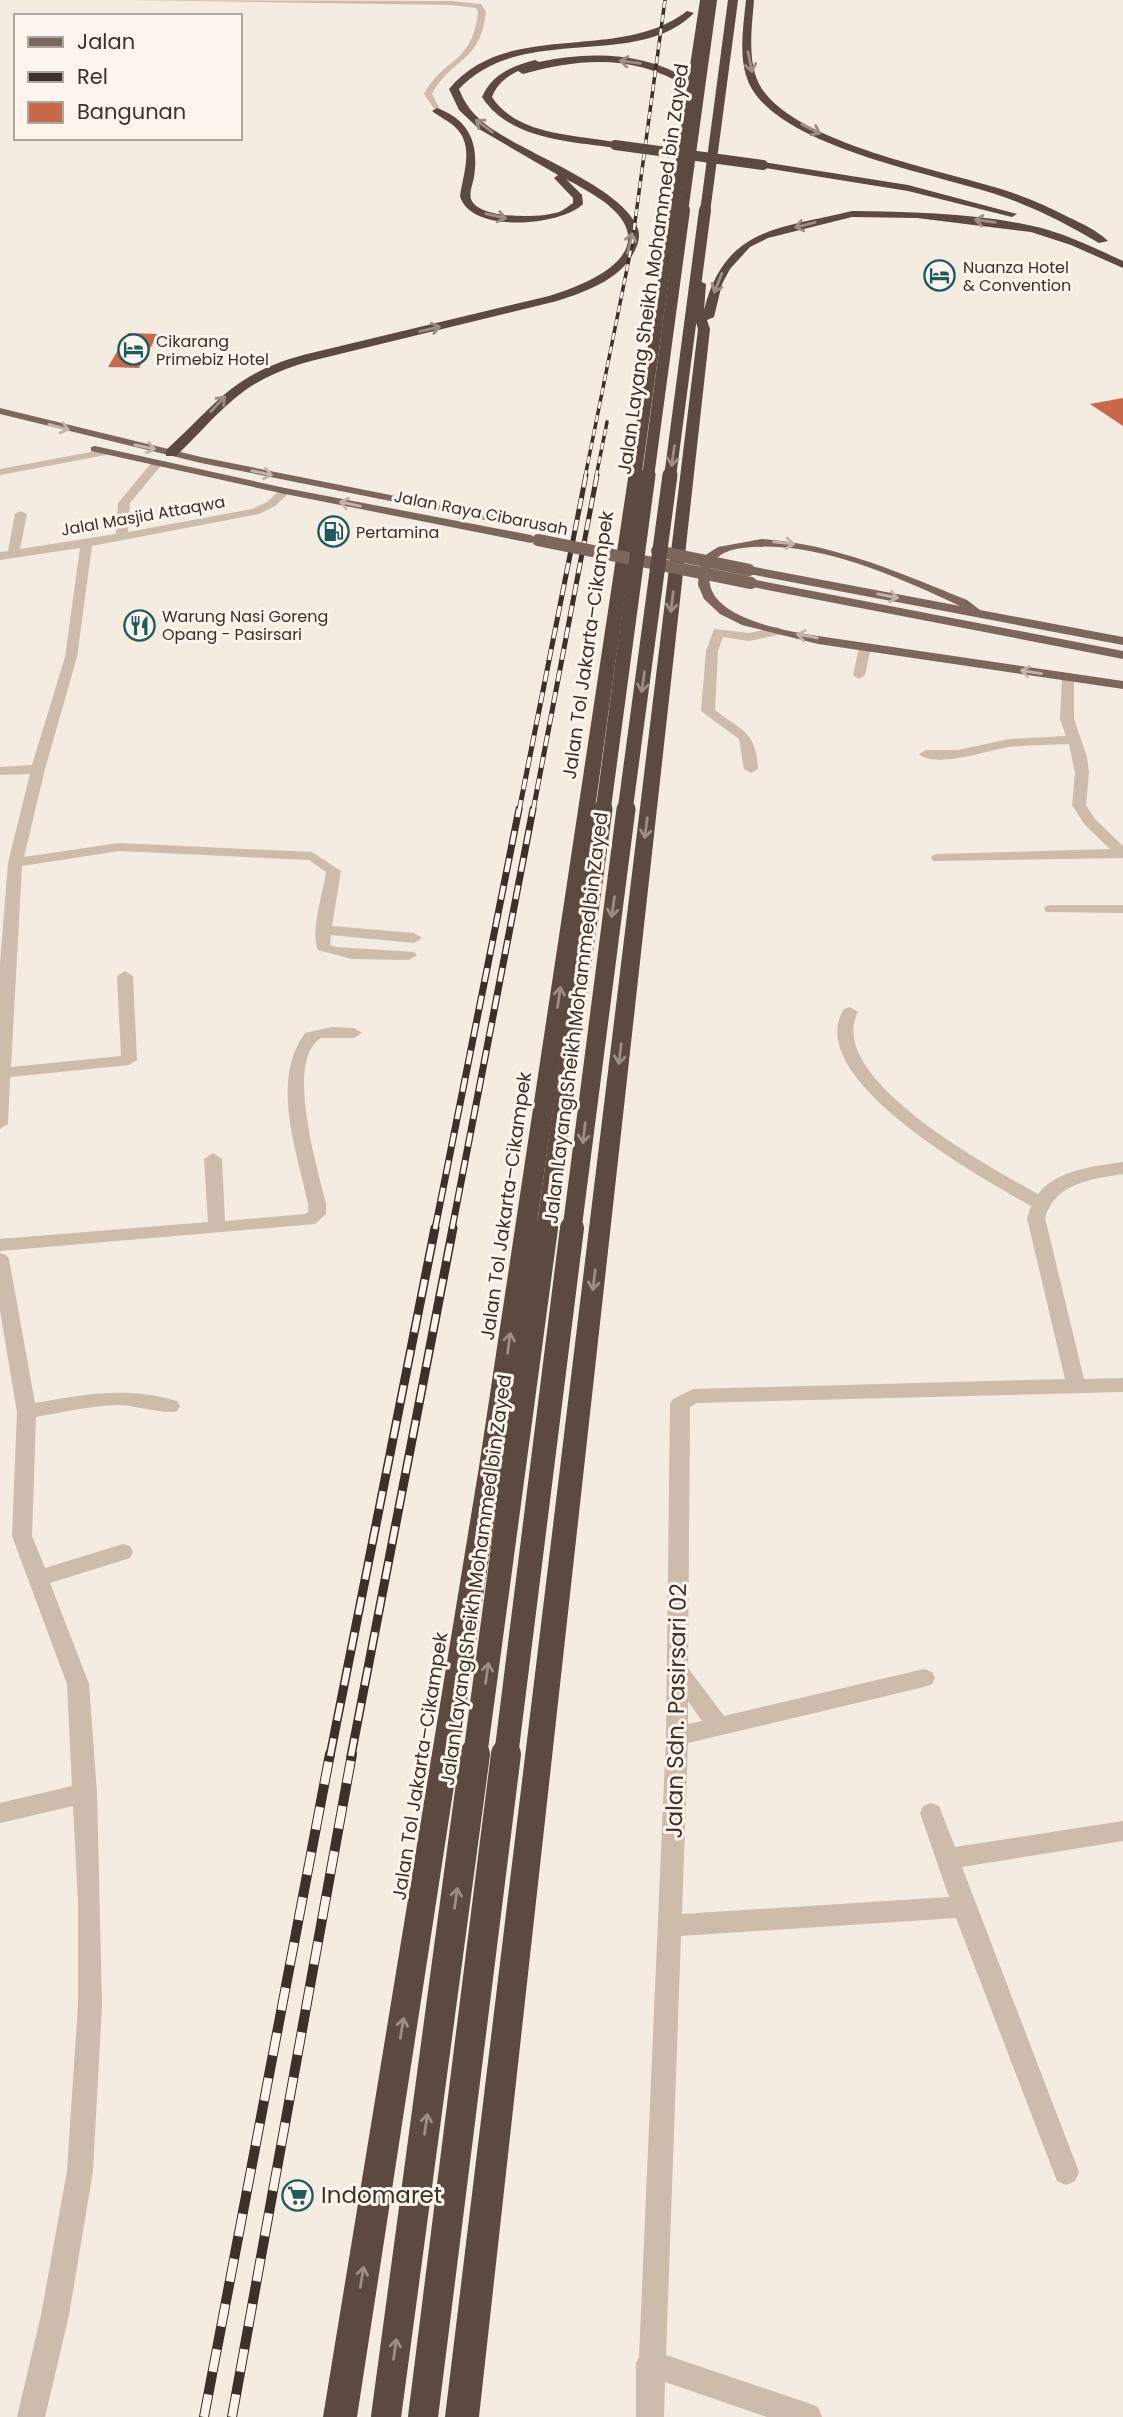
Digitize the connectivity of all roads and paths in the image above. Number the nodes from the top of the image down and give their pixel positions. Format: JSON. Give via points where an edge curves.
{"nodes":[{"id":1,"x":134,"y":0,"type":"edge"},
{"id":2,"x":704,"y":0,"type":"edge"},
{"id":3,"x":712,"y":0,"type":"edge"},
{"id":4,"x":733,"y":0,"type":"edge"},
{"id":5,"x":750,"y":0,"type":"edge"},
{"id":6,"x":690,"y":1,"type":"edge"},
{"id":7,"x":690,"y":13,"type":"junction"},
{"id":8,"x":692,"y":86,"type":"junction"},
{"id":9,"x":438,"y":111,"type":"joint"},
{"id":10,"x":618,"y":143,"type":"junction"},
{"id":11,"x":542,"y":163,"type":"junction"},
{"id":12,"x":764,"y":164,"type":"junction"},
{"id":13,"x":1123,"y":259,"type":"edge"},
{"id":14,"x":1123,"y":265,"type":"edge"},
{"id":15,"x":704,"y":329,"type":"junction"},
{"id":16,"x":0,"y":411,"type":"edge"},
{"id":17,"x":0,"y":423,"type":"edge"},
{"id":18,"x":119,"y":442,"type":"junction"},
{"id":19,"x":107,"y":452,"type":"junction"},
{"id":20,"x":171,"y":453,"type":"junction"},
{"id":21,"x":157,"y":463,"type":"junction"},
{"id":22,"x":0,"y":472,"type":"edge"},
{"id":23,"x":285,"y":491,"type":"junction"},
{"id":24,"x":21,"y":514,"type":"dead end"},
{"id":25,"x":539,"y":534,"type":"junction"},
{"id":26,"x":122,"y":535,"type":"junction"},
{"id":27,"x":86,"y":543,"type":"junction"},
{"id":28,"x":6,"y":555,"type":"edge"},
{"id":29,"x":750,"y":576,"type":"junction"},
{"id":30,"x":975,"y":612,"type":"junction"},
{"id":31,"x":778,"y":631,"type":"junction"},
{"id":32,"x":1123,"y":641,"type":"edge"},
{"id":33,"x":865,"y":647,"type":"junction"},
{"id":34,"x":1123,"y":655,"type":"edge"},
{"id":35,"x":859,"y":675,"type":"dead end"},
{"id":36,"x":1068,"y":678,"type":"junction"},
{"id":37,"x":1123,"y":685,"type":"edge"},
{"id":38,"x":1075,"y":740,"type":"junction"},
{"id":39,"x":926,"y":754,"type":"dead end"},
{"id":40,"x":38,"y":769,"type":"junction"},
{"id":41,"x":751,"y":769,"type":"dead end"},
{"id":42,"x":0,"y":771,"type":"edge"},
{"id":43,"x":1122,"y":853,"type":"edge"},
{"id":44,"x":938,"y":858,"type":"dead end"},
{"id":45,"x":15,"y":863,"type":"junction"},
{"id":46,"x":1051,"y":909,"type":"dead end"},
{"id":47,"x":1123,"y":909,"type":"edge"},
{"id":48,"x":323,"y":929,"type":"junction"},
{"id":49,"x":414,"y":938,"type":"dead end"},
{"id":50,"x":409,"y":955,"type":"dead end"},
{"id":51,"x":4,"y":958,"type":"edge"},
{"id":52,"x":125,"y":976,"type":"dead end"},
{"id":53,"x":850,"y":1012,"type":"dead end"},
{"id":54,"x":354,"y":1032,"type":"dead end"},
{"id":55,"x":1,"y":1073,"type":"edge"},
{"id":56,"x":0,"y":1124,"type":"edge"},
{"id":57,"x":213,"y":1159,"type":"dead end"},
{"id":58,"x":1123,"y":1168,"type":"edge"},
{"id":59,"x":1041,"y":1204,"type":"junction"},
{"id":60,"x":217,"y":1226,"type":"junction"},
{"id":61,"x":0,"y":1245,"type":"edge"},
{"id":62,"x":0,"y":1259,"type":"edge"},
{"id":63,"x":1123,"y":1385,"type":"edge"},
{"id":64,"x":1076,"y":1386,"type":"junction"},
{"id":65,"x":170,"y":1406,"type":"dead end"},
{"id":66,"x":27,"y":1412,"type":"junction"},
{"id":67,"x":123,"y":1552,"type":"dead end"},
{"id":68,"x":37,"y":1579,"type":"junction"},
{"id":69,"x":679,"y":1672,"type":"junction"},
{"id":70,"x":924,"y":1678,"type":"dead end"},
{"id":71,"x":718,"y":1725,"type":"junction"},
{"id":72,"x":677,"y":1736,"type":"junction"},
{"id":73,"x":86,"y":1793,"type":"junction"},
{"id":74,"x":0,"y":1813,"type":"edge"},
{"id":75,"x":931,"y":1813,"type":"dead end"},
{"id":76,"x":1123,"y":1831,"type":"edge"},
{"id":77,"x":948,"y":1860,"type":"junction"},
{"id":78,"x":963,"y":1905,"type":"junction"},
{"id":79,"x":671,"y":1926,"type":"junction"},
{"id":80,"x":1066,"y":2172,"type":"dead end"},
{"id":81,"x":650,"y":2363,"type":"junction"},
{"id":82,"x":31,"y":2417,"type":"edge"},
{"id":83,"x":340,"y":2417,"type":"edge"},
{"id":84,"x":386,"y":2417,"type":"edge"},
{"id":85,"x":423,"y":2417,"type":"edge"},
{"id":86,"x":462,"y":2417,"type":"edge"},
{"id":87,"x":650,"y":2417,"type":"edge"},
{"id":88,"x":808,"y":2417,"type":"edge"}],
"edges":[{"from":1,"to":9,"type":"street","via":[[478,6],[482,12],[475,44],[428,94]]},
{"from":2,"to":8,"type":"highway","name":"Jalan Tol Jakarta–Cikampek"},
{"from":84,"to":3,"type":"highway","name":"Jalan Layang Sheikh Mohammed bin Zayed","one_way":true,"bridge":true},
{"from":4,"to":15,"type":"highway","via":[[698,310]]},
{"from":4,"to":85,"type":"highway","name":"Jalan Layang Sheikh Mohammed bin Zayed","one_way":true,"bridge":true,"via":[[609,933]]},
{"from":5,"to":12,"type":"highway","one_way":true,"via":[[749,62],[757,88],[774,108],[831,139],[1031,204],[1108,243],[949,187],[879,174]]},
{"from":6,"to":7,"type":"highway"},
{"from":7,"to":10,"type":"highway","via":[[688,23],[670,34],[527,64],[503,75],[489,91],[492,106],[513,122],[540,131]]},
{"from":11,"to":7,"type":"highway","one_way":true,"via":[[466,110],[454,94],[463,77],[526,52],[656,33]]},
{"from":8,"to":10,"type":"highway","one_way":true,"via":[[656,66],[583,60],[530,68],[510,78],[499,92],[500,104],[520,119]]},
{"from":83,"to":8,"type":"highway","name":"Jalan Tol Jakarta–Cikampek","one_way":true,"via":[[493,1453]]},
{"from":9,"to":11,"type":"highway","one_way":true,"via":[[471,139],[465,196],[474,209],[517,219],[570,211],[578,197]]},
{"from":10,"to":12,"type":"highway","bridge":true},
{"from":20,"to":11,"type":"highway","one_way":true,"via":[[222,398],[258,375],[339,350],[563,296],[612,271],[631,250],[629,220],[598,194]]},
{"from":12,"to":13,"type":"highway","via":[[975,203],[1049,226]]},
{"from":14,"to":15,"type":"highway","one_way":true,"via":[[1053,234],[1008,225],[883,213],[839,216],[746,245],[716,284]]},
{"from":15,"to":86,"type":"highway","one_way":true},
{"from":16,"to":18,"type":"main road","name":"Jalan Raya Cibarusah","one_way":true},
{"from":17,"to":19,"type":"main road","name":"Jalan Raya Cibarusah"},
{"from":18,"to":19,"type":"main road"},
{"from":18,"to":20,"type":"main road","name":"Jalan Raya Cibarusah","one_way":true},
{"from":19,"to":21,"type":"main road","name":"Jalan Raya Cibarusah"},
{"from":19,"to":22,"type":"street"},
{"from":20,"to":25,"type":"main road","name":"Jalan Raya Cibarusah","one_way":true},
{"from":21,"to":23,"type":"main road","name":"Jalan Raya Cibarusah"},
{"from":21,"to":26,"type":"street","via":[[124,503]]},
{"from":25,"to":23,"type":"main road","name":"Jalan Raya Cibarusah","one_way":true},
{"from":23,"to":26,"type":"street","name":"Jalal Masjid Attaqwa","via":[[255,512]]},
{"from":24,"to":28,"type":"street"},
{"from":25,"to":29,"type":"main road","name":"Jalan Raya Cibarusah","bridge":true},
{"from":26,"to":27,"type":"street","name":"Jalal Masjid Attaqwa"},
{"from":27,"to":28,"type":"street","name":"Jalal Masjid Attaqwa"},
{"from":27,"to":40,"type":"street","via":[[71,657]]},
{"from":29,"to":30,"type":"main road","name":"Jalan Raya Cibarusah","one_way":true},
{"from":29,"to":34,"type":"main road","name":"Jalan Raya Cibarusah"},
{"from":31,"to":30,"type":"main road","one_way":true,"via":[[748,623],[714,604],[705,591],[708,559],[719,551],[747,544],[800,545],[880,570]]},
{"from":30,"to":32,"type":"main road","name":"Jalan Raya Cibarusah"},
{"from":33,"to":31,"type":"main road","one_way":true},
{"from":31,"to":41,"type":"street","via":[[749,637],[718,632],[712,650],[708,711],[747,738]]},
{"from":33,"to":35,"type":"street"},
{"from":36,"to":33,"type":"main road","one_way":true},
{"from":36,"to":37,"type":"main road"},
{"from":36,"to":38,"type":"street","via":[[1066,719]]},
{"from":38,"to":39,"type":"street"},
{"from":38,"to":43,"type":"street","via":[[1082,773],[1079,805]]},
{"from":40,"to":42,"type":"street"},
{"from":40,"to":45,"type":"street"},
{"from":43,"to":44,"type":"street"},
{"from":45,"to":48,"type":"street","via":[[119,847],[312,856],[334,871]]},
{"from":45,"to":51,"type":"street"},
{"from":46,"to":47,"type":"street"},
{"from":48,"to":49,"type":"street"},
{"from":48,"to":50,"type":"street","via":[[323,947],[330,951]]},
{"from":51,"to":55,"type":"street"},
{"from":52,"to":55,"type":"street","via":[[129,1060]]},
{"from":53,"to":59,"type":"street","via":[[843,1023],[844,1040],[871,1085],[892,1107],[934,1141]]},
{"from":54,"to":60,"type":"street","via":[[323,1032],[311,1037],[296,1074],[317,1214],[299,1222]]},
{"from":55,"to":56,"type":"street"},
{"from":57,"to":60,"type":"street"},
{"from":58,"to":59,"type":"street","via":[[1068,1181]]},
{"from":59,"to":64,"type":"street","via":[[1036,1218]]},
{"from":60,"to":61,"type":"street"},
{"from":62,"to":66,"type":"street"},
{"from":63,"to":64,"type":"street"},
{"from":64,"to":69,"type":"street","name":"Jalan Sdn. Pasirsari 02","via":[[685,1399],[679,1408]]},
{"from":65,"to":66,"type":"street","via":[[141,1396],[117,1397]]},
{"from":66,"to":68,"type":"street","via":[[22,1536]]},
{"from":67,"to":68,"type":"street"},
{"from":68,"to":73,"type":"street","via":[[78,1684]]},
{"from":69,"to":71,"type":"street"},
{"from":69,"to":72,"type":"street","name":"Jalan Sdn. Pasirsari 02"},
{"from":70,"to":71,"type":"street"},
{"from":71,"to":72,"type":"street"},
{"from":72,"to":79,"type":"street","name":"Jalan Sdn. Pasirsari 02"},
{"from":73,"to":74,"type":"street"},
{"from":73,"to":82,"type":"street","via":[[90,2005],[80,2171],[55,2315]]},
{"from":75,"to":77,"type":"street"},
{"from":76,"to":77,"type":"street"},
{"from":77,"to":78,"type":"street"},
{"from":78,"to":79,"type":"street"},
{"from":78,"to":80,"type":"street"},
{"from":79,"to":81,"type":"street","name":"Jalan Sdn. Pasirsari 02"},
{"from":81,"to":87,"type":"street","name":"Jalan Sdn. Pasirsari 02"},
{"from":81,"to":88,"type":"street"}]}
